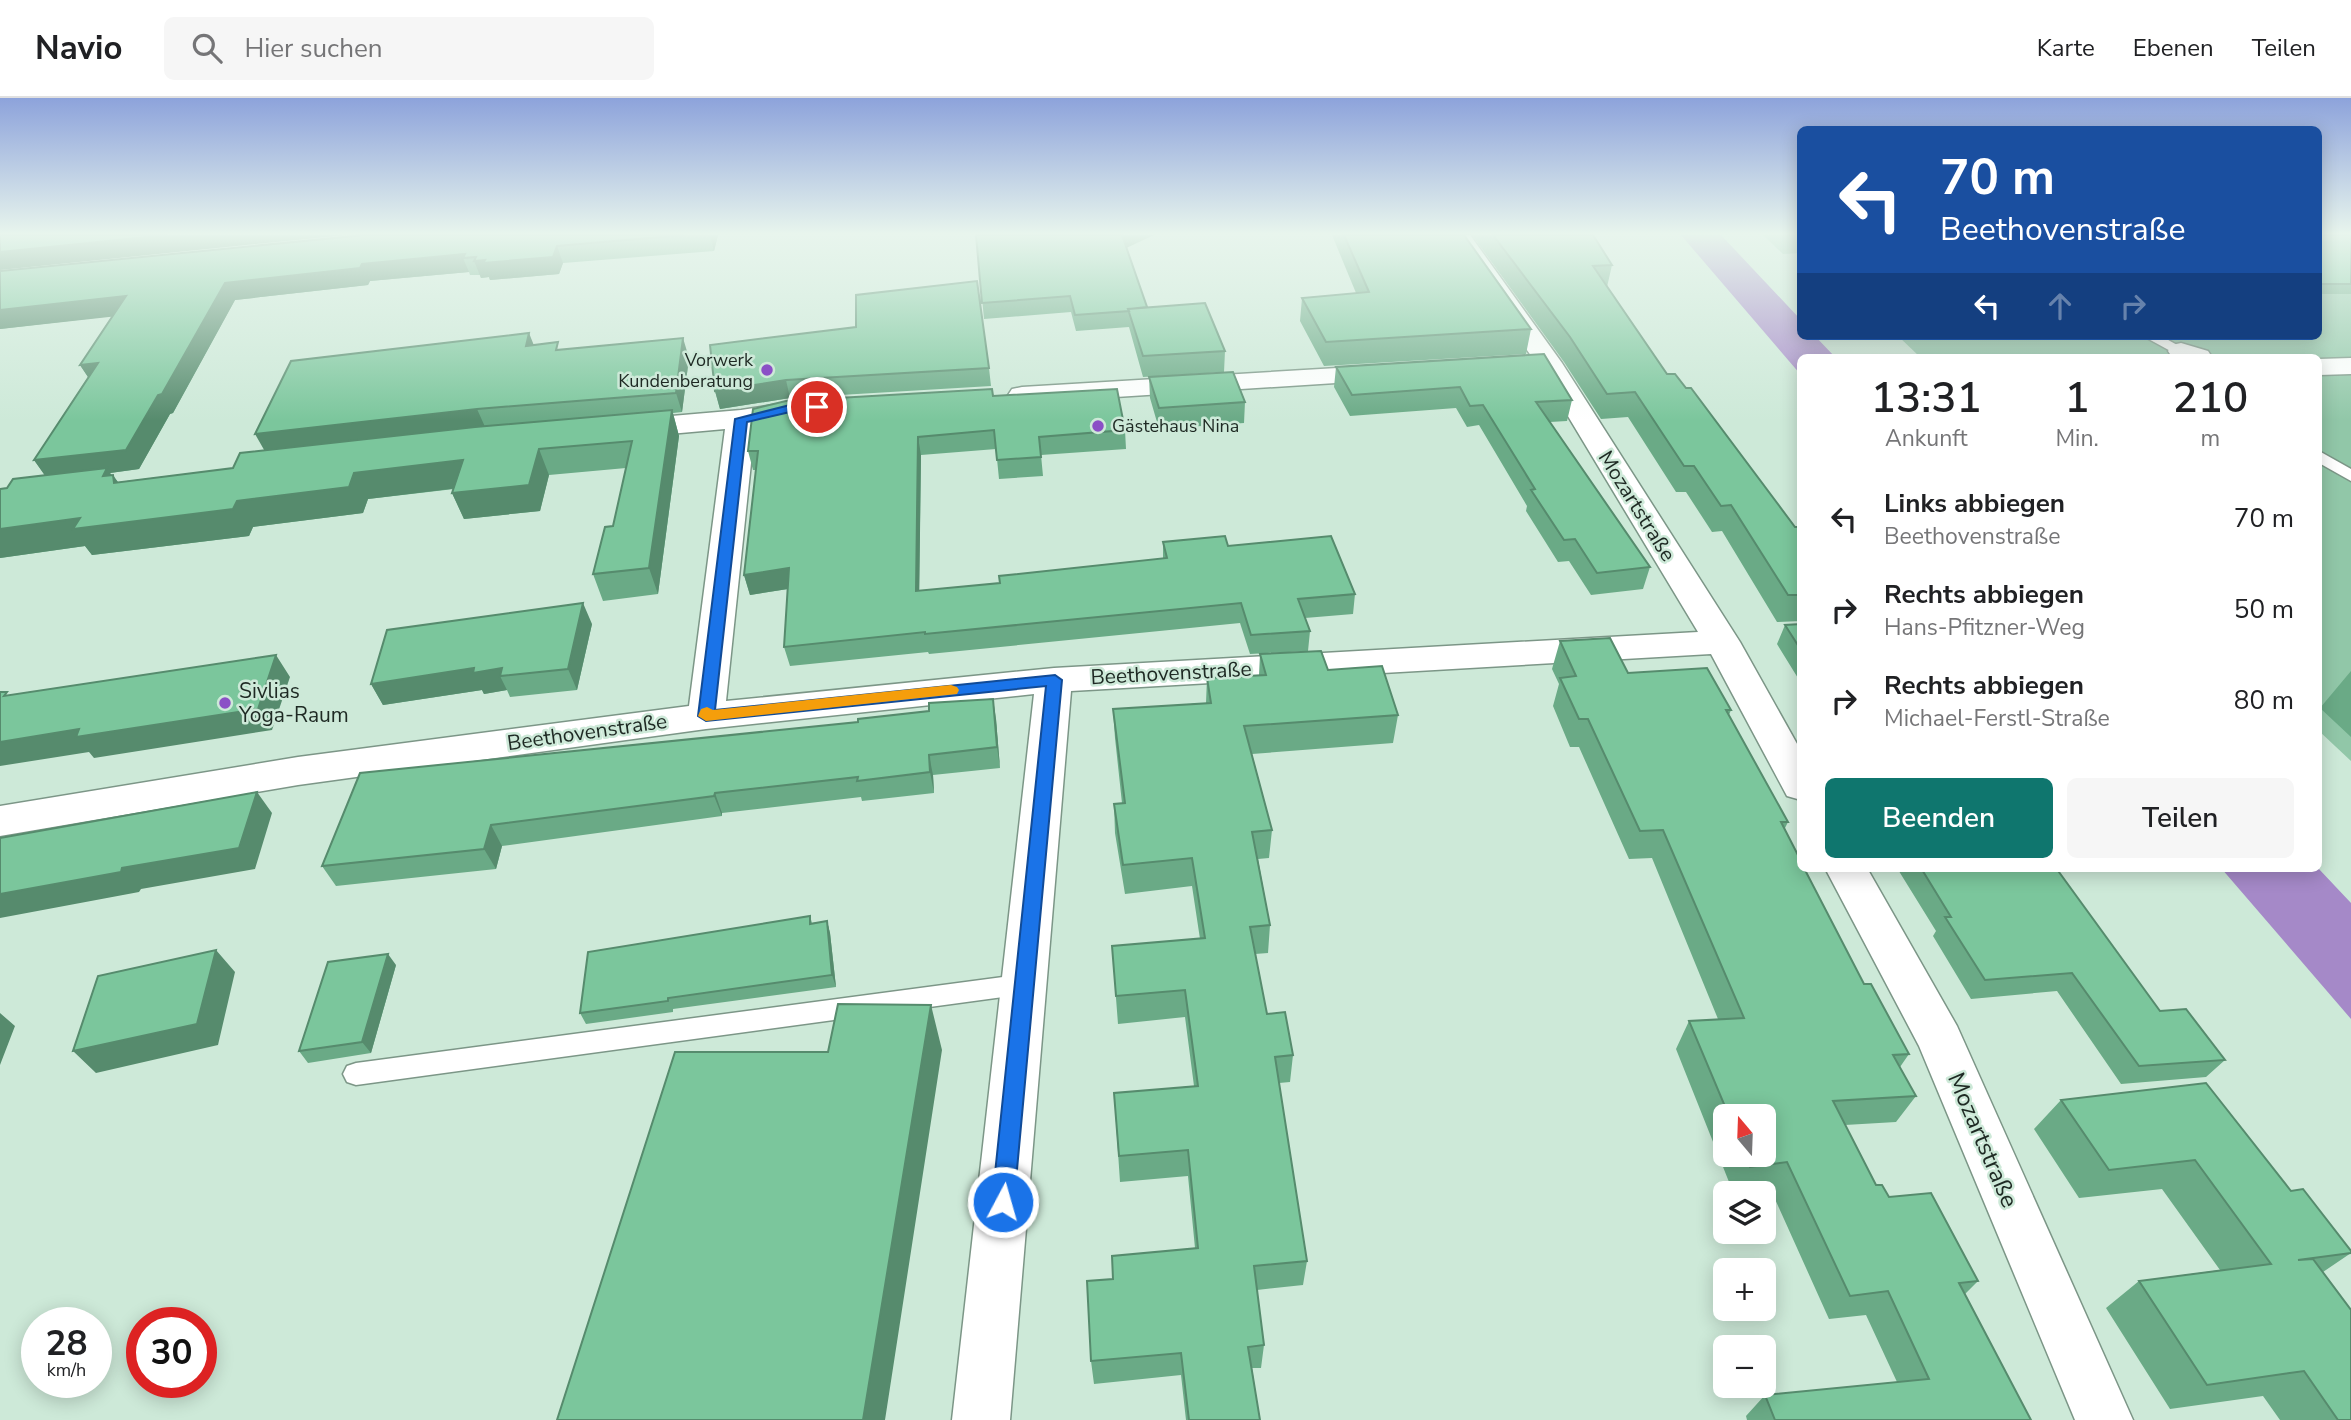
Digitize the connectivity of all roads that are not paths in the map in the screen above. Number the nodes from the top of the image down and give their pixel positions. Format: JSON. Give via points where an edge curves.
{"nodes":[{"id":1,"x":1495,"y":297,"type":"edge"},
{"id":2,"x":2159,"y":340,"type":"edge"},
{"id":3,"x":2190,"y":354,"type":"edge"},
{"id":4,"x":2351,"y":366,"type":"edge"},
{"id":5,"x":2322,"y":367,"type":"edge"},
{"id":6,"x":1411,"y":372,"type":"edge"},
{"id":7,"x":997,"y":396,"type":"edge"},
{"id":8,"x":832,"y":406,"type":"edge"},
{"id":9,"x":741,"y":419,"type":"junction"},
{"id":10,"x":594,"y":432,"type":"edge"},
{"id":11,"x":2322,"y":458,"type":"edge"},
{"id":12,"x":2351,"y":476,"type":"edge"},
{"id":13,"x":1722,"y":642,"type":"junction"},
{"id":14,"x":1055,"y":680,"type":"junction"},
{"id":15,"x":706,"y":716,"type":"junction"},
{"id":16,"x":1797,"y":779,"type":"edge"},
{"id":17,"x":0,"y":821,"type":"edge"},
{"id":18,"x":1848,"y":872,"type":"edge"},
{"id":19,"x":1025,"y":984,"type":"junction"},
{"id":20,"x":356,"y":1074,"type":"dead end"},
{"id":21,"x":981,"y":1420,"type":"edge"},
{"id":22,"x":2104,"y":1420,"type":"edge"}],
"edges":[{"from":1,"to":13,"type":"street","name":"Mozartstraße"},
{"from":2,"to":3,"type":"lane"},
{"from":4,"to":5,"type":"street"},
{"from":6,"to":7,"type":"street"},
{"from":8,"to":9,"type":"street"},
{"from":9,"to":10,"type":"street"},
{"from":9,"to":15,"type":"street"},
{"from":11,"to":12,"type":"lane"},
{"from":13,"to":14,"type":"street","name":"Beethovenstraße"},
{"from":13,"to":16,"type":"street","name":"Mozartstraße"},
{"from":14,"to":15,"type":"street","name":"Beethovenstraße"},
{"from":14,"to":19,"type":"street"},
{"from":15,"to":17,"type":"street","name":"Beethovenstraße","via":[[298,771]]},
{"from":18,"to":22,"type":"street","name":"Mozartstraße","via":[[1940,1040]]},
{"from":19,"to":20,"type":"lane"},
{"from":19,"to":21,"type":"street"}]}
